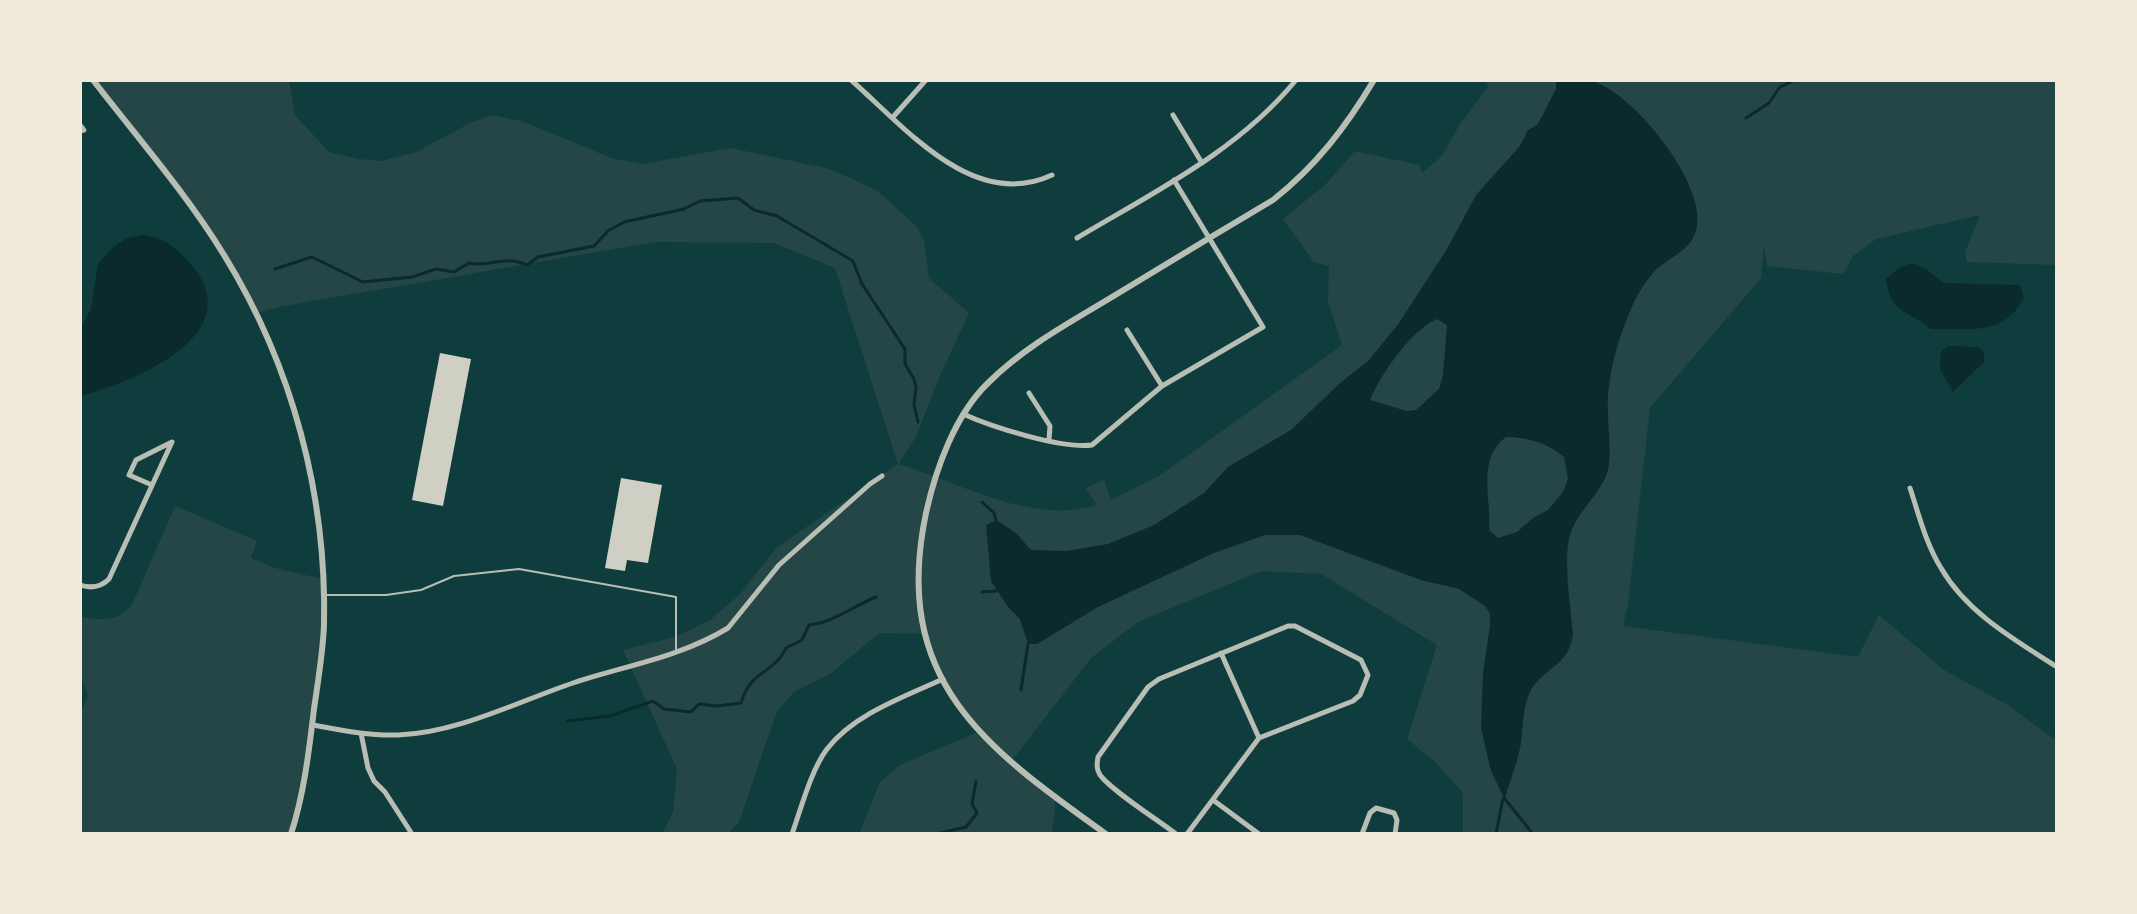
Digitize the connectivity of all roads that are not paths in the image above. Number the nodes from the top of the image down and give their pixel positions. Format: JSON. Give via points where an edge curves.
{"nodes":[{"id":1,"x":93,"y":80,"type":"edge"},
{"id":2,"x":851,"y":80,"type":"edge"},
{"id":3,"x":926,"y":80,"type":"edge"},
{"id":4,"x":1296,"y":80,"type":"edge"},
{"id":5,"x":1374,"y":80,"type":"edge"},
{"id":6,"x":1173,"y":115,"type":"dead end"},
{"id":7,"x":893,"y":117,"type":"junction"},
{"id":8,"x":80,"y":125,"type":"edge"},
{"id":9,"x":80,"y":131,"type":"edge"},
{"id":10,"x":1202,"y":163,"type":"junction"},
{"id":11,"x":1052,"y":175,"type":"dead end"},
{"id":12,"x":1174,"y":180,"type":"junction"},
{"id":13,"x":1077,"y":238,"type":"dead end"},
{"id":14,"x":1209,"y":238,"type":"junction"},
{"id":15,"x":1127,"y":330,"type":"dead end"},
{"id":16,"x":1162,"y":386,"type":"junction"},
{"id":17,"x":1029,"y":393,"type":"dead end"},
{"id":18,"x":963,"y":414,"type":"junction"},
{"id":19,"x":1049,"y":440,"type":"junction"},
{"id":20,"x":882,"y":476,"type":"dead end"},
{"id":21,"x":152,"y":485,"type":"junction"},
{"id":22,"x":1910,"y":488,"type":"dead end"},
{"id":23,"x":80,"y":585,"type":"edge"},
{"id":24,"x":323,"y":595,"type":"junction"},
{"id":25,"x":676,"y":652,"type":"junction"},
{"id":26,"x":1221,"y":653,"type":"junction"},
{"id":27,"x":2057,"y":667,"type":"edge"},
{"id":28,"x":943,"y":679,"type":"junction"},
{"id":29,"x":313,"y":725,"type":"junction"},
{"id":30,"x":361,"y":733,"type":"junction"},
{"id":31,"x":1259,"y":738,"type":"junction"},
{"id":32,"x":1213,"y":800,"type":"junction"},
{"id":33,"x":291,"y":834,"type":"edge"},
{"id":34,"x":412,"y":834,"type":"edge"},
{"id":35,"x":792,"y":834,"type":"edge"},
{"id":36,"x":1106,"y":834,"type":"edge"},
{"id":37,"x":1176,"y":834,"type":"edge"},
{"id":38,"x":1187,"y":834,"type":"edge"},
{"id":39,"x":1259,"y":834,"type":"edge"},
{"id":40,"x":1362,"y":834,"type":"edge"},
{"id":41,"x":1395,"y":834,"type":"edge"}],
"edges":[{"from":1,"to":24,"type":"street","via":[[206,228],[257,313],[304,441],[314,487]]},
{"from":2,"to":7,"type":"street"},
{"from":3,"to":7,"type":"street"},
{"from":4,"to":10,"type":"street","via":[[1256,123]]},
{"from":5,"to":14,"type":"street","via":[[1340,134],[1300,179]]},
{"from":6,"to":10,"type":"street"},
{"from":7,"to":11,"type":"street","via":[[940,159],[975,176],[1034,183]]},
{"from":8,"to":9,"type":"street"},
{"from":10,"to":12,"type":"street"},
{"from":12,"to":13,"type":"street"},
{"from":12,"to":14,"type":"street"},
{"from":14,"to":16,"type":"street","via":[[1263,327]]},
{"from":14,"to":18,"type":"street","via":[[1022,354]]},
{"from":15,"to":16,"type":"street"},
{"from":16,"to":19,"type":"street","via":[[1092,445]]},
{"from":17,"to":19,"type":"street","via":[[1050,426]]},
{"from":18,"to":19,"type":"street"},
{"from":18,"to":28,"type":"street","via":[[932,487],[918,565],[924,633]]},
{"from":20,"to":25,"type":"street","via":[[779,565],[728,628]]},
{"from":21,"to":21,"type":"street","via":[[129,475],[136,460],[172,442]]},
{"from":21,"to":23,"type":"street","via":[[109,579],[103,586]]},
{"from":22,"to":27,"type":"street","via":[[1931,548],[1953,587],[1988,621]]},
{"from":24,"to":25,"type":"lane","via":[[386,595],[421,590],[454,576],[519,569],[676,597]]},
{"from":24,"to":29,"type":"street"},
{"from":25,"to":30,"type":"street","via":[[437,729]]},
{"from":26,"to":31,"type":"street"},
{"from":26,"to":31,"type":"street","via":[[1295,626],[1361,660],[1367,669],[1360,695],[1353,701]]},
{"from":26,"to":37,"type":"street","via":[[1148,687],[1098,757],[1100,775]]},
{"from":28,"to":35,"type":"street","via":[[879,709],[833,743]]},
{"from":28,"to":36,"type":"street","via":[[978,733],[1032,781]]},
{"from":29,"to":30,"type":"street"},
{"from":29,"to":33,"type":"street"},
{"from":30,"to":34,"type":"street","via":[[374,781]]},
{"from":31,"to":32,"type":"street"},
{"from":32,"to":38,"type":"street"},
{"from":32,"to":39,"type":"street"},
{"from":40,"to":41,"type":"street","via":[[1370,813],[1383,808],[1394,813]]}]}
